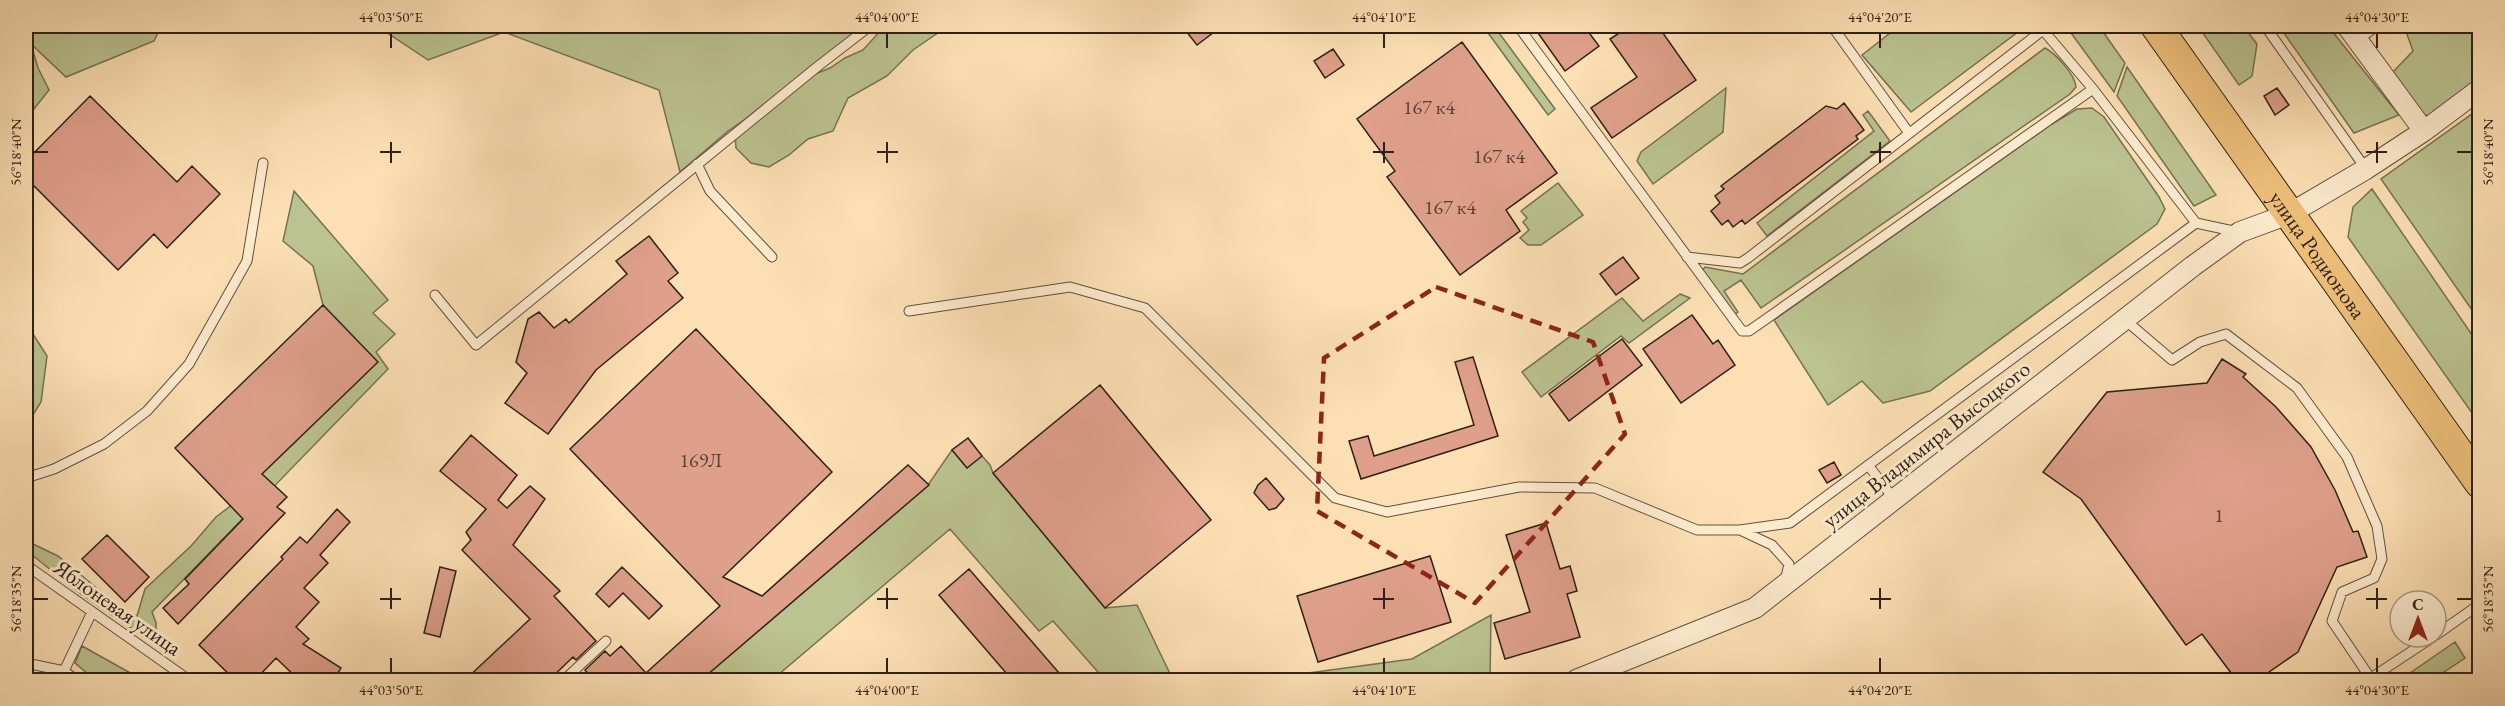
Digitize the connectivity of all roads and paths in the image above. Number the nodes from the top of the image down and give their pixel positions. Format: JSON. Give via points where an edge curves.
{"nodes":[{"id":1,"x":870,"y":26,"type":"edge"},
{"id":2,"x":1518,"y":26,"type":"edge"},
{"id":3,"x":1832,"y":26,"type":"edge"},
{"id":4,"x":2156,"y":26,"type":"edge"},
{"id":5,"x":2265,"y":26,"type":"edge"},
{"id":6,"x":2377,"y":26,"type":"edge"},
{"id":7,"x":2352,"y":33,"type":"edge"},
{"id":8,"x":2093,"y":89,"type":"junction"},
{"id":9,"x":2480,"y":90,"type":"edge"},
{"id":10,"x":2424,"y":131,"type":"junction"},
{"id":11,"x":1909,"y":133,"type":"junction"},
{"id":12,"x":263,"y":163,"type":"dead end"},
{"id":13,"x":697,"y":164,"type":"junction"},
{"id":14,"x":2366,"y":169,"type":"junction"},
{"id":15,"x":2289,"y":214,"type":"junction"},
{"id":16,"x":2196,"y":223,"type":"junction"},
{"id":17,"x":2240,"y":232,"type":"junction"},
{"id":18,"x":1687,"y":256,"type":"junction"},
{"id":19,"x":772,"y":257,"type":"dead end"},
{"id":20,"x":435,"y":296,"type":"dead end"},
{"id":21,"x":909,"y":311,"type":"dead end"},
{"id":22,"x":2124,"y":319,"type":"junction"},
{"id":23,"x":1868,"y":465,"type":"junction"},
{"id":24,"x":26,"y":478,"type":"edge"},
{"id":25,"x":2480,"y":483,"type":"edge"},
{"id":26,"x":1894,"y":499,"type":"junction"},
{"id":27,"x":1740,"y":530,"type":"junction"},
{"id":28,"x":26,"y":565,"type":"edge"},
{"id":29,"x":1785,"y":585,"type":"junction"},
{"id":30,"x":2480,"y":604,"type":"edge"},
{"id":31,"x":92,"y":612,"type":"junction"},
{"id":32,"x":2448,"y":626,"type":"edge"},
{"id":33,"x":606,"y":641,"type":"dead end"},
{"id":34,"x":2415,"y":649,"type":"edge"},
{"id":35,"x":26,"y":663,"type":"edge"},
{"id":36,"x":64,"y":671,"type":"junction"},
{"id":37,"x":2370,"y":680,"type":"edge"},
{"id":38,"x":76,"y":681,"type":"edge"},
{"id":39,"x":189,"y":681,"type":"edge"},
{"id":40,"x":564,"y":681,"type":"edge"},
{"id":41,"x":1576,"y":681,"type":"edge"}],
"edges":[{"from":1,"to":13,"type":"lane"},
{"from":2,"to":18,"type":"lane"},
{"from":3,"to":11,"type":"lane"},
{"from":4,"to":15,"type":"main road","name":"улица Родионова"},
{"from":5,"to":14,"type":"lane"},
{"from":6,"to":7,"type":"lane"},
{"from":7,"to":10,"type":"street"},
{"from":8,"to":11,"type":"lane","via":[[2043,30]]},
{"from":8,"to":16,"type":"lane"},
{"from":8,"to":18,"type":"lane","via":[[1749,331],[1742,331]]},
{"from":9,"to":10,"type":"street","name":"улица Владимира Высоцкого"},
{"from":10,"to":14,"type":"street","name":"улица Владимира Высоцкого"},
{"from":11,"to":18,"type":"lane","via":[[1740,263]]},
{"from":12,"to":24,"type":"lane","via":[[247,261],[189,364],[147,411],[104,444]]},
{"from":13,"to":19,"type":"lane","via":[[710,191]]},
{"from":13,"to":20,"type":"lane","via":[[476,345]]},
{"from":14,"to":15,"type":"street","name":"улица Владимира Высоцкого"},
{"from":15,"to":17,"type":"street","name":"улица Владимира Высоцкого"},
{"from":15,"to":25,"type":"main road","name":"улица Родионова"},
{"from":16,"to":17,"type":"lane"},
{"from":16,"to":23,"type":"lane"},
{"from":17,"to":22,"type":"street","name":"улица Владимира Высоцкого"},
{"from":21,"to":27,"type":"lane","via":[[1070,287],[1145,308],[1335,498],[1388,513],[1519,487],[1595,488],[1697,530]]},
{"from":22,"to":26,"type":"street","name":"улица Владимира Высоцкого"},
{"from":22,"to":37,"type":"lane","via":[[2172,360],[2200,342],[2226,334],[2297,388],[2347,457],[2377,526],[2382,560],[2374,578],[2342,592],[2332,621]]},
{"from":23,"to":26,"type":"lane"},
{"from":23,"to":27,"type":"lane","via":[[1790,523]]},
{"from":26,"to":29,"type":"street","name":"улица Владимира Высоцкого"},
{"from":27,"to":29,"type":"lane","via":[[1772,545],[1789,564]]},
{"from":28,"to":31,"type":"lane","name":"Яблоневая улица"},
{"from":29,"to":41,"type":"street","name":"улица Владимира Высоцкого","via":[[1755,608]]},
{"from":30,"to":32,"type":"lane"},
{"from":31,"to":36,"type":"lane"},
{"from":31,"to":39,"type":"lane","name":"Яблоневая улица"},
{"from":33,"to":40,"type":"lane"},
{"from":34,"to":37,"type":"lane"},
{"from":35,"to":36,"type":"lane"},
{"from":36,"to":38,"type":"lane"}]}
